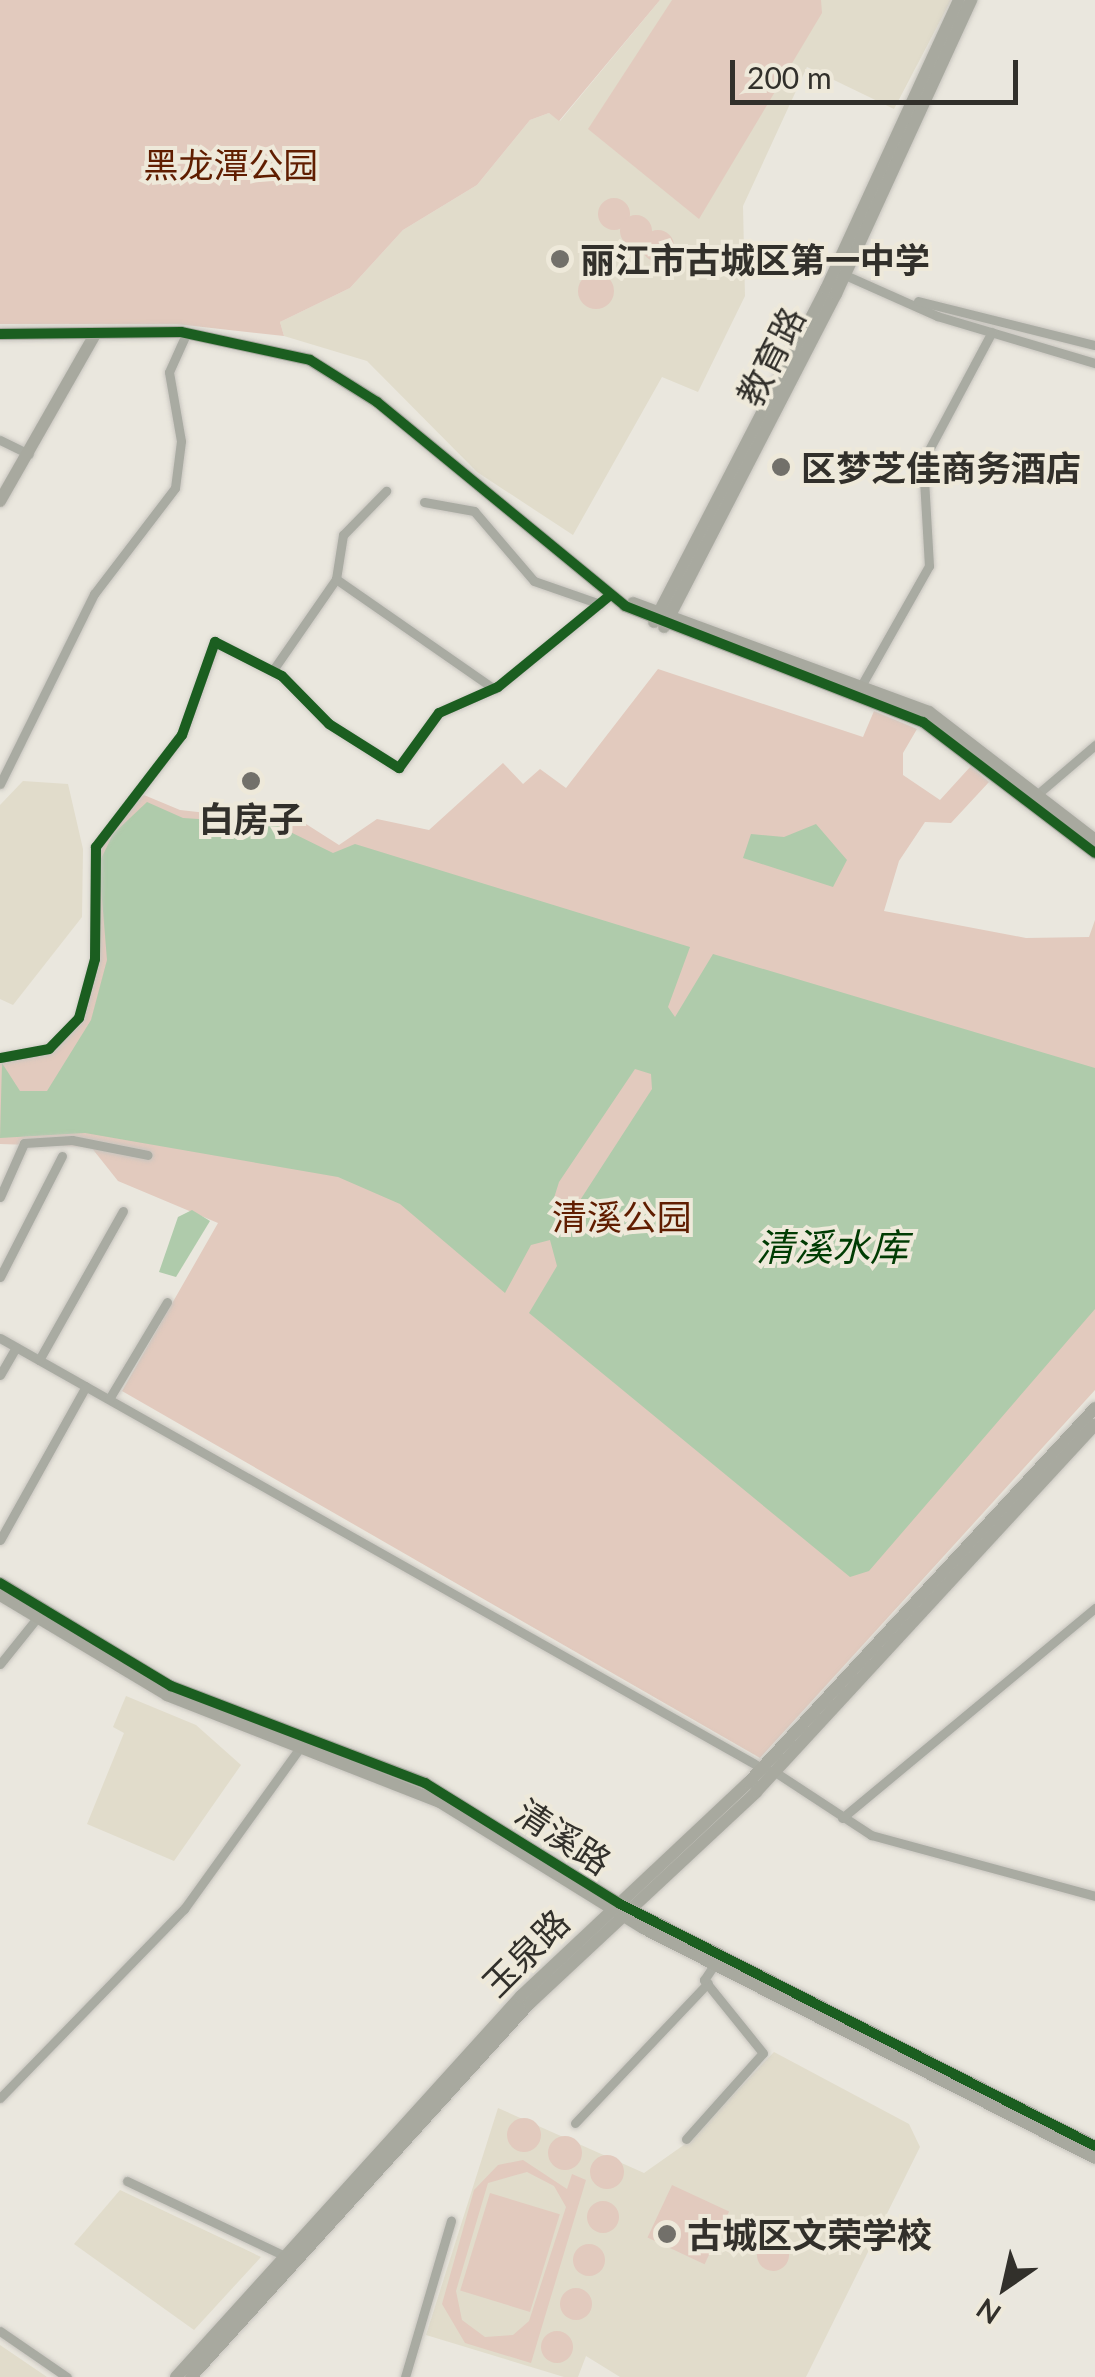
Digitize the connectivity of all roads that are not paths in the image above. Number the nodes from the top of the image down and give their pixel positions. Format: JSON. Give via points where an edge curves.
{"nodes":[{"id":1,"x":959,"y":0,"type":"edge"},
{"id":2,"x":971,"y":0,"type":"edge"},
{"id":3,"x":845,"y":275,"type":"junction"},
{"id":4,"x":916,"y":301,"type":"junction"},
{"id":5,"x":187,"y":332,"type":"junction"},
{"id":6,"x":992,"y":332,"type":"junction"},
{"id":7,"x":96,"y":333,"type":"junction"},
{"id":8,"x":0,"y":334,"type":"edge"},
{"id":9,"x":1095,"y":346,"type":"edge"},
{"id":10,"x":1095,"y":363,"type":"edge"},
{"id":11,"x":0,"y":440,"type":"edge"},
{"id":12,"x":29,"y":454,"type":"junction"},
{"id":13,"x":386,"y":490,"type":"dead end"},
{"id":14,"x":0,"y":501,"type":"edge"},
{"id":15,"x":424,"y":502,"type":"dead end"},
{"id":16,"x":503,"y":512,"type":"junction"},
{"id":17,"x":491,"y":525,"type":"junction"},
{"id":18,"x":336,"y":579,"type":"junction"},
{"id":19,"x":594,"y":585,"type":"junction"},
{"id":20,"x":605,"y":600,"type":"junction"},
{"id":21,"x":661,"y":620,"type":"junction"},
{"id":22,"x":273,"y":670,"type":"junction"},
{"id":23,"x":861,"y":686,"type":"junction"},
{"id":24,"x":494,"y":689,"type":"junction"},
{"id":25,"x":1095,"y":745,"type":"edge"},
{"id":26,"x":0,"y":784,"type":"edge"},
{"id":27,"x":1032,"y":798,"type":"junction"},
{"id":28,"x":1095,"y":840,"type":"edge"},
{"id":29,"x":1095,"y":853,"type":"edge"},
{"id":30,"x":0,"y":1058,"type":"edge"},
{"id":31,"x":148,"y":1155,"type":"dead end"},
{"id":32,"x":62,"y":1156,"type":"dead end"},
{"id":33,"x":0,"y":1197,"type":"edge"},
{"id":34,"x":123,"y":1212,"type":"dead end"},
{"id":35,"x":0,"y":1277,"type":"edge"},
{"id":36,"x":167,"y":1302,"type":"dead end"},
{"id":37,"x":0,"y":1338,"type":"edge"},
{"id":38,"x":16,"y":1347,"type":"junction"},
{"id":39,"x":38,"y":1360,"type":"junction"},
{"id":40,"x":0,"y":1374,"type":"edge"},
{"id":41,"x":86,"y":1386,"type":"junction"},
{"id":42,"x":109,"y":1399,"type":"junction"},
{"id":43,"x":1095,"y":1408,"type":"edge"},
{"id":44,"x":1095,"y":1425,"type":"edge"},
{"id":45,"x":0,"y":1540,"type":"edge"},
{"id":46,"x":0,"y":1583,"type":"edge"},
{"id":47,"x":0,"y":1595,"type":"edge"},
{"id":48,"x":1095,"y":1608,"type":"edge"},
{"id":49,"x":37,"y":1618,"type":"junction"},
{"id":50,"x":0,"y":1664,"type":"edge"},
{"id":51,"x":302,"y":1746,"type":"junction"},
{"id":52,"x":768,"y":1770,"type":"junction"},
{"id":53,"x":842,"y":1818,"type":"junction"},
{"id":54,"x":1095,"y":1896,"type":"edge"},
{"id":55,"x":619,"y":1909,"type":"junction"},
{"id":56,"x":714,"y":1965,"type":"junction"},
{"id":57,"x":708,"y":1982,"type":"junction"},
{"id":58,"x":0,"y":2098,"type":"edge"},
{"id":59,"x":576,"y":2123,"type":"dead end"},
{"id":60,"x":686,"y":2139,"type":"dead end"},
{"id":61,"x":1095,"y":2146,"type":"edge"},
{"id":62,"x":1095,"y":2158,"type":"edge"},
{"id":63,"x":127,"y":2181,"type":"dead end"},
{"id":64,"x":451,"y":2222,"type":"dead end"},
{"id":65,"x":286,"y":2256,"type":"junction"},
{"id":66,"x":0,"y":2331,"type":"edge"},
{"id":67,"x":67,"y":2377,"type":"edge"},
{"id":68,"x":176,"y":2377,"type":"edge"},
{"id":69,"x":192,"y":2377,"type":"edge"},
{"id":70,"x":404,"y":2377,"type":"edge"}],
"edges":[{"from":1,"to":21,"type":"street","name":"教育路","via":[[833,275]]},
{"from":2,"to":3,"type":"street","name":"教育路"},
{"from":3,"to":4,"type":"street"},
{"from":3,"to":21,"type":"street","name":"教育路"},
{"from":4,"to":6,"type":"street"},
{"from":4,"to":9,"type":"street"},
{"from":5,"to":7,"type":"street"},
{"from":5,"to":16,"type":"street","via":[[293,352],[328,369]]},
{"from":5,"to":26,"type":"street","via":[[169,372],[181,440],[176,488],[94,594]]},
{"from":6,"to":10,"type":"street"},
{"from":6,"to":23,"type":"street","via":[[923,461],[934,534],[929,566]]},
{"from":7,"to":8,"type":"street"},
{"from":7,"to":12,"type":"street"},
{"from":11,"to":12,"type":"street"},
{"from":12,"to":14,"type":"street"},
{"from":13,"to":18,"type":"street","via":[[342,534]]},
{"from":15,"to":17,"type":"street","via":[[468,508]]},
{"from":16,"to":17,"type":"street"},
{"from":16,"to":19,"type":"street"},
{"from":17,"to":20,"type":"street","via":[[534,580]]},
{"from":18,"to":22,"type":"street"},
{"from":18,"to":24,"type":"street"},
{"from":19,"to":20,"type":"street"},
{"from":19,"to":21,"type":"street"},
{"from":20,"to":21,"type":"street"},
{"from":20,"to":24,"type":"street"},
{"from":21,"to":23,"type":"street"},
{"from":21,"to":29,"type":"street","via":[[924,722]]},
{"from":22,"to":24,"type":"street","via":[[329,724],[400,768],[433,718]]},
{"from":22,"to":30,"type":"street","via":[[214,642],[182,736],[96,847],[94,960],[78,1018],[50,1048]]},
{"from":23,"to":27,"type":"street","via":[[952,725]]},
{"from":25,"to":27,"type":"street"},
{"from":27,"to":28,"type":"street"},
{"from":31,"to":33,"type":"street","via":[[64,1139],[24,1143]]},
{"from":32,"to":35,"type":"street"},
{"from":34,"to":39,"type":"street"},
{"from":36,"to":42,"type":"street"},
{"from":37,"to":38,"type":"street"},
{"from":38,"to":39,"type":"street"},
{"from":38,"to":40,"type":"street"},
{"from":39,"to":41,"type":"street"},
{"from":41,"to":42,"type":"street"},
{"from":41,"to":45,"type":"street"},
{"from":42,"to":52,"type":"street"},
{"from":43,"to":52,"type":"street","name":"玉泉路"},
{"from":44,"to":52,"type":"street","name":"玉泉路"},
{"from":46,"to":55,"type":"street","name":"清溪路","via":[[180,1691],[435,1788]]},
{"from":47,"to":49,"type":"street","name":"清溪路"},
{"from":48,"to":53,"type":"street"},
{"from":49,"to":50,"type":"street"},
{"from":49,"to":51,"type":"street","name":"清溪路","via":[[166,1695]]},
{"from":51,"to":55,"type":"street","name":"清溪路","via":[[440,1802]]},
{"from":51,"to":58,"type":"street","via":[[184,1909]]},
{"from":52,"to":53,"type":"street"},
{"from":52,"to":55,"type":"street","name":"玉泉路"},
{"from":53,"to":54,"type":"street","via":[[986,1873]]},
{"from":55,"to":56,"type":"street","name":"清溪路"},
{"from":55,"to":61,"type":"street","name":"清溪路"},
{"from":55,"to":65,"type":"street","name":"玉泉路"},
{"from":55,"to":69,"type":"street","name":"玉泉路"},
{"from":56,"to":57,"type":"street"},
{"from":56,"to":62,"type":"street","name":"清溪路"},
{"from":57,"to":59,"type":"street"},
{"from":57,"to":60,"type":"street","via":[[764,2052]]},
{"from":63,"to":65,"type":"street"},
{"from":64,"to":70,"type":"street"},
{"from":65,"to":68,"type":"street","name":"玉泉路"},
{"from":66,"to":67,"type":"street"}]}
